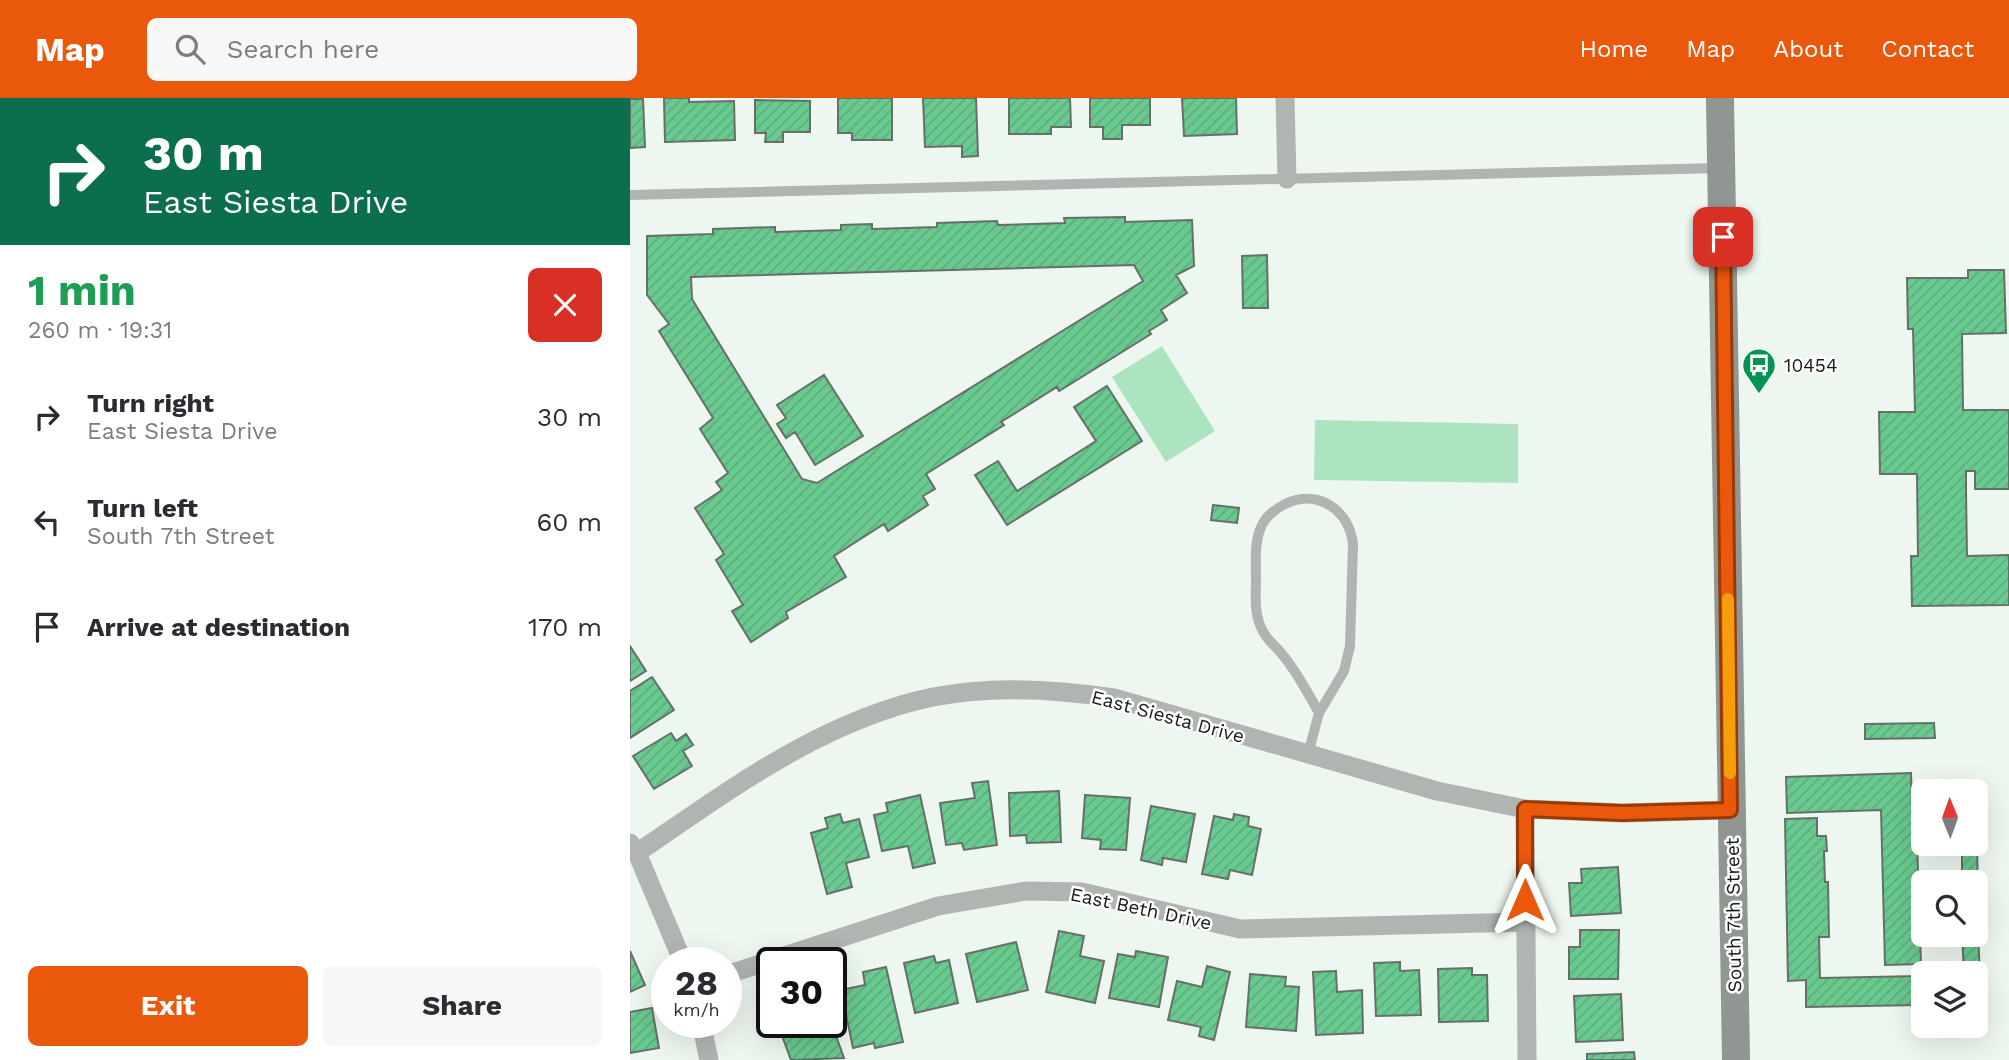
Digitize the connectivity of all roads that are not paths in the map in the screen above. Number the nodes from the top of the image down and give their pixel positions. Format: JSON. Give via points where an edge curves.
{"nodes":[{"id":1,"x":1285,"y":98,"type":"edge"},
{"id":2,"x":1720,"y":98,"type":"edge"},
{"id":3,"x":1723,"y":168,"type":"junction"},
{"id":4,"x":1287,"y":179,"type":"junction"},
{"id":5,"x":630,"y":195,"type":"edge"},
{"id":6,"x":1319,"y":713,"type":"junction"},
{"id":7,"x":1308,"y":754,"type":"junction"},
{"id":8,"x":1525,"y":809,"type":"junction"},
{"id":9,"x":1730,"y":810,"type":"junction"},
{"id":10,"x":634,"y":848,"type":"edge"},
{"id":11,"x":1525,"y":922,"type":"junction"},
{"id":12,"x":677,"y":947,"type":"edge"},
{"id":13,"x":742,"y":970,"type":"edge"},
{"id":14,"x":704,"y":1038,"type":"edge"},
{"id":15,"x":709,"y":1060,"type":"edge"},
{"id":16,"x":1527,"y":1060,"type":"edge"},
{"id":17,"x":1736,"y":1060,"type":"edge"}],
"edges":[{"from":1,"to":4,"type":"street"},
{"from":2,"to":3,"type":"main road","name":"South 7th Street"},
{"from":3,"to":4,"type":"lane"},
{"from":3,"to":9,"type":"main road","name":"South 7th Street"},
{"from":4,"to":5,"type":"lane"},
{"from":6,"to":6,"type":"lane","via":[[1344,671],[1350,646],[1353,544],[1351,530],[1333,505],[1307,497],[1276,509],[1263,523],[1257,540],[1256,609],[1267,640],[1281,652]]},
{"from":6,"to":7,"type":"lane"},
{"from":7,"to":8,"type":"street","name":"East Siesta Drive","via":[[1437,791]]},
{"from":7,"to":10,"type":"street","name":"East Siesta Drive","via":[[1091,694],[1016,689],[933,697],[858,722],[793,751]]},
{"from":8,"to":9,"type":"street","name":"East Siesta Drive","via":[[1622,813]]},
{"from":8,"to":11,"type":"street"},
{"from":9,"to":17,"type":"main road","name":"South 7th Street"},
{"from":10,"to":12,"type":"street"},
{"from":11,"to":13,"type":"street","name":"East Beth Drive","via":[[1240,929],[1082,892],[1026,891],[938,906]]},
{"from":11,"to":16,"type":"street"},
{"from":14,"to":15,"type":"street"}]}
